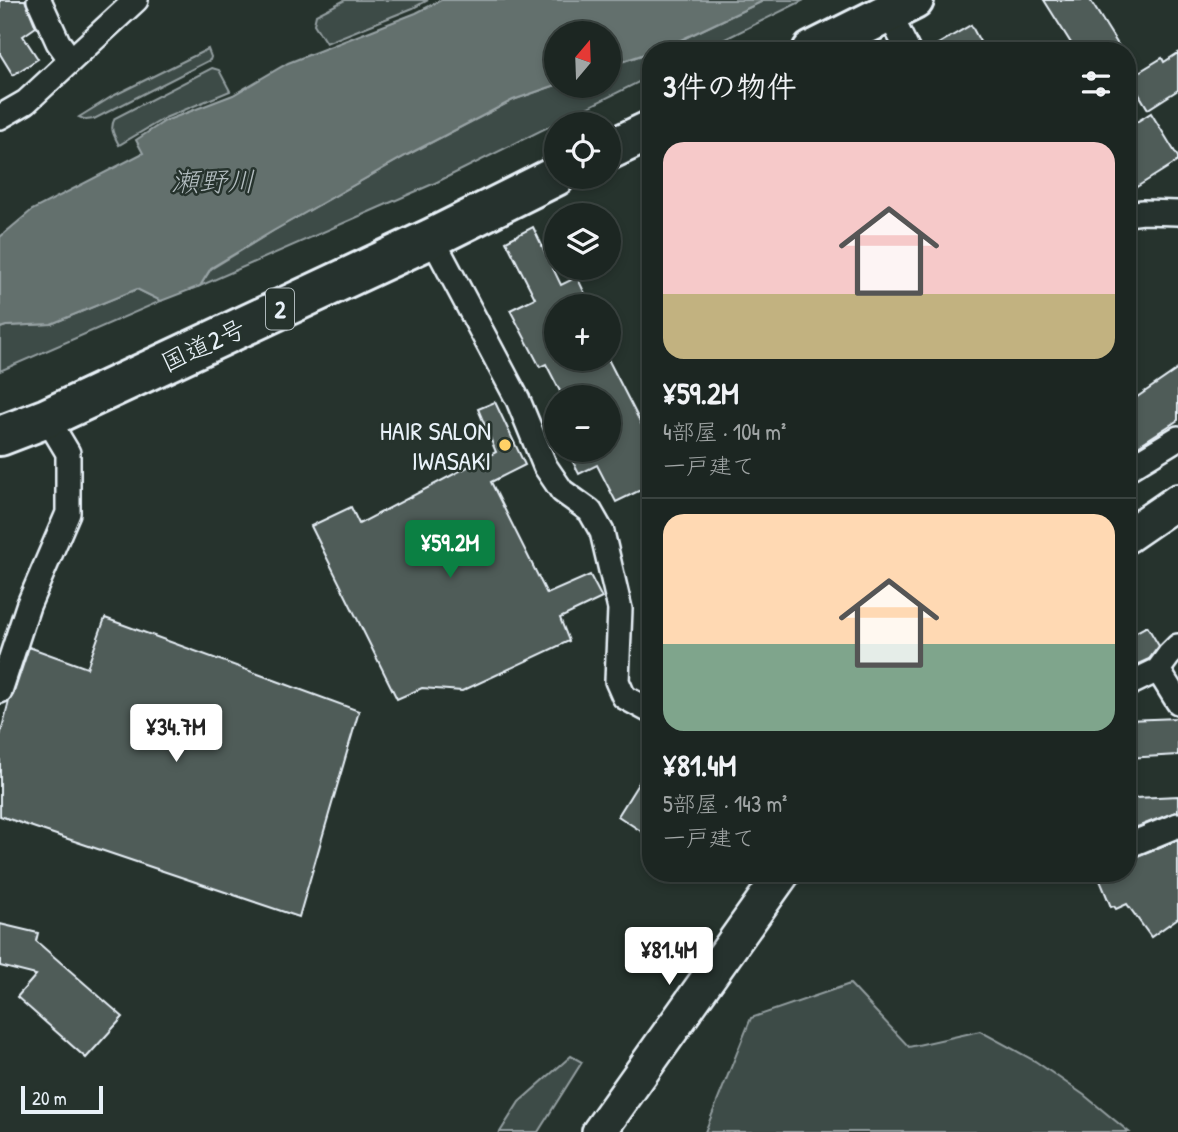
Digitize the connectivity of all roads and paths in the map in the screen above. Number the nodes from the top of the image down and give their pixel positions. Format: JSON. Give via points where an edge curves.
{"nodes":[{"id":1,"x":39,"y":0,"type":"edge"},
{"id":2,"x":136,"y":0,"type":"edge"},
{"id":3,"x":901,"y":6,"type":"edge"},
{"id":4,"x":830,"y":42,"type":"edge"},
{"id":5,"x":907,"y":42,"type":"edge"},
{"id":6,"x":71,"y":60,"type":"junction"},
{"id":7,"x":0,"y":117,"type":"edge"},
{"id":8,"x":642,"y":134,"type":"edge"},
{"id":9,"x":621,"y":144,"type":"edge"},
{"id":10,"x":544,"y":182,"type":"edge"},
{"id":11,"x":1136,"y":213,"type":"edge"},
{"id":12,"x":1178,"y":213,"type":"edge"},
{"id":13,"x":432,"y":238,"type":"junction"},
{"id":14,"x":47,"y":418,"type":"junction"},
{"id":15,"x":0,"y":436,"type":"edge"},
{"id":16,"x":1178,"y":438,"type":"edge"},
{"id":17,"x":1136,"y":464,"type":"edge"},
{"id":18,"x":1178,"y":500,"type":"edge"},
{"id":19,"x":1136,"y":530,"type":"edge"},
{"id":20,"x":1178,"y":646,"type":"edge"},
{"id":21,"x":1158,"y":670,"type":"junction"},
{"id":22,"x":1136,"y":681,"type":"edge"},
{"id":23,"x":0,"y":691,"type":"edge"},
{"id":24,"x":1178,"y":702,"type":"edge"},
{"id":25,"x":642,"y":706,"type":"edge"},
{"id":26,"x":1178,"y":825,"type":"edge"},
{"id":27,"x":1136,"y":842,"type":"edge"},
{"id":28,"x":777,"y":882,"type":"edge"},
{"id":29,"x":599,"y":1132,"type":"edge"}],
"edges":[{"from":1,"to":6,"type":"street"},
{"from":2,"to":6,"type":"street"},
{"from":3,"to":4,"type":"highway"},
{"from":3,"to":5,"type":"street"},
{"from":6,"to":7,"type":"street","via":[[26,102]]},
{"from":8,"to":9,"type":"highway"},
{"from":10,"to":13,"type":"highway","name":"国道2号","number":"2"},
{"from":11,"to":12,"type":"street"},
{"from":13,"to":14,"type":"highway","name":"国道2号","number":"2"},
{"from":13,"to":25,"type":"street","via":[[518,400],[545,466],[562,491],[590,511],[602,532],[620,609],[617,681],[624,697]]},
{"from":14,"to":15,"type":"highway","name":"国道2号","number":"2"},
{"from":14,"to":23,"type":"street","via":[[68,453],[68,513],[28,606]]},
{"from":16,"to":17,"type":"street"},
{"from":18,"to":19,"type":"street"},
{"from":20,"to":21,"type":"street"},
{"from":21,"to":22,"type":"street"},
{"from":21,"to":24,"type":"street"},
{"from":26,"to":27,"type":"street"},
{"from":28,"to":29,"type":"street"}]}
